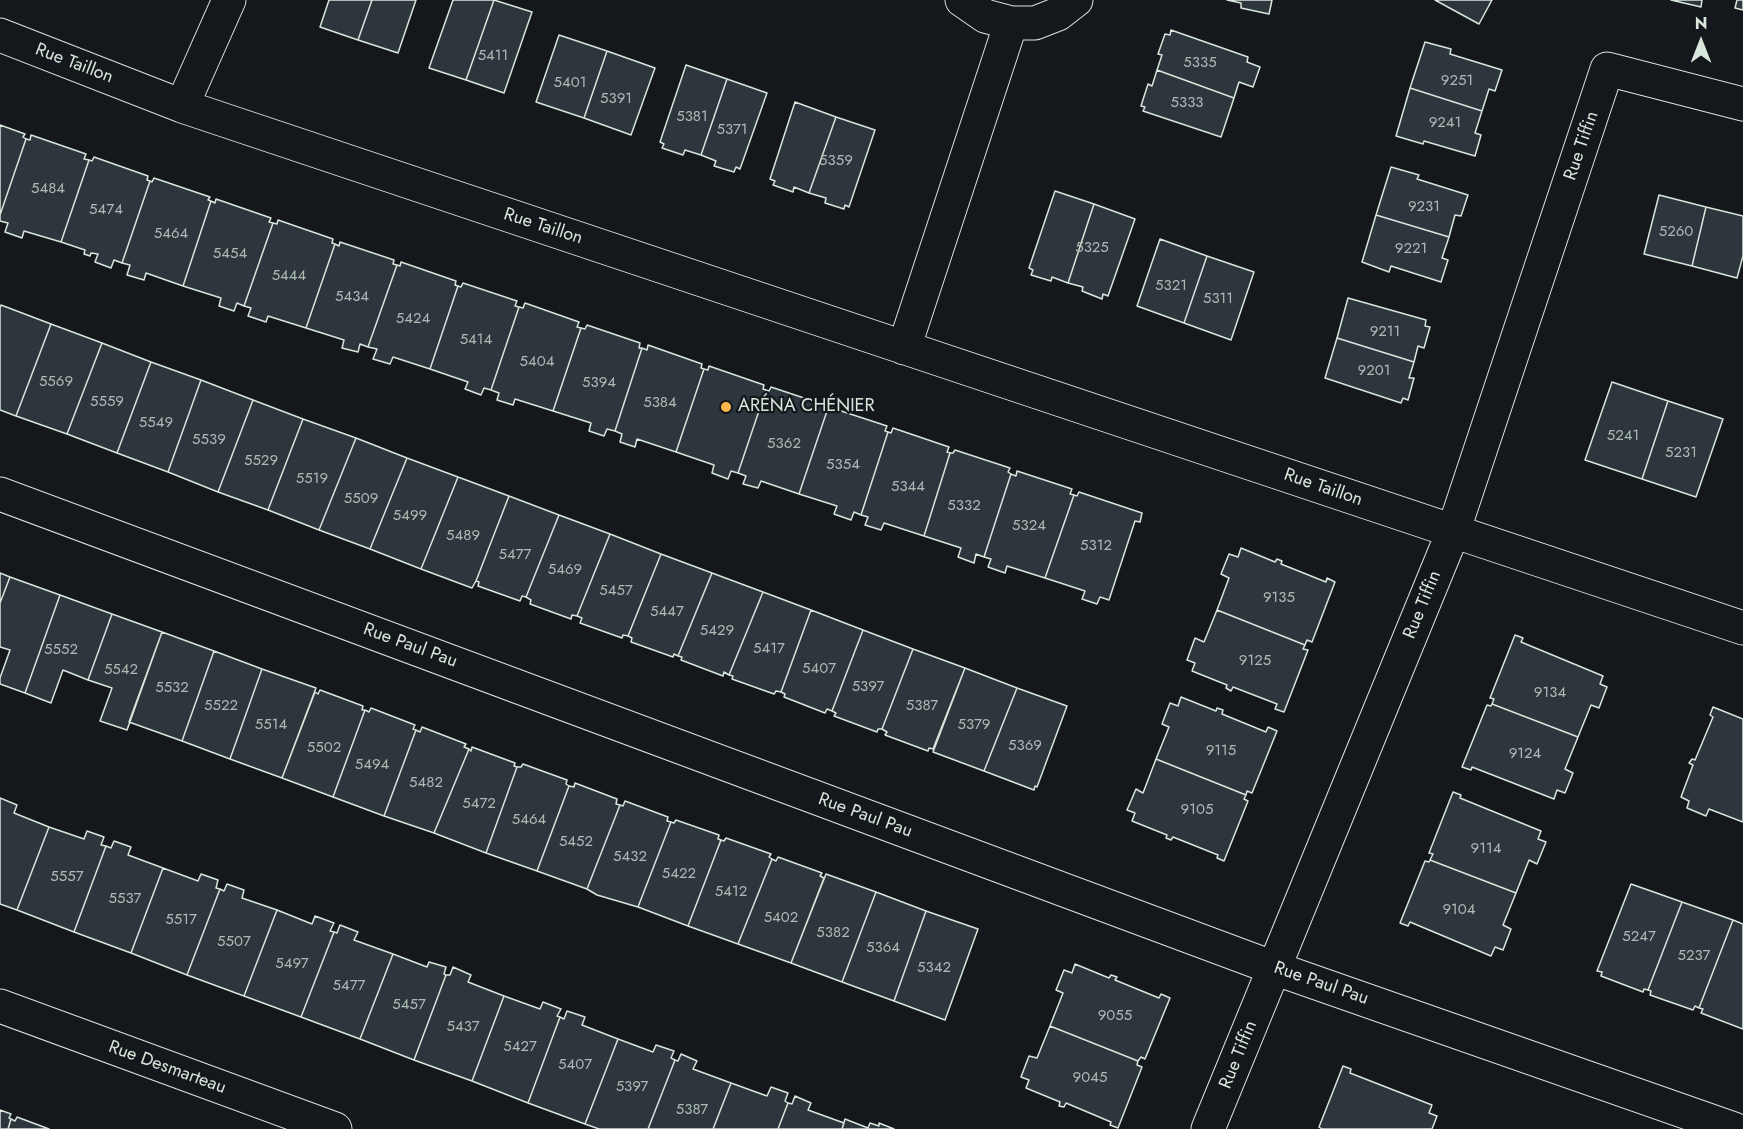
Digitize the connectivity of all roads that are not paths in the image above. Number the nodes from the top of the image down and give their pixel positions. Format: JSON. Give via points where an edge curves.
{"nodes":[{"id":1,"x":229,"y":0,"type":"edge"},
{"id":2,"x":962,"y":0,"type":"edge"},
{"id":3,"x":1076,"y":0,"type":"edge"},
{"id":4,"x":1011,"y":23,"type":"junction"},
{"id":5,"x":0,"y":35,"type":"edge"},
{"id":6,"x":1743,"y":104,"type":"edge"},
{"id":7,"x":182,"y":106,"type":"junction"},
{"id":8,"x":904,"y":348,"type":"junction"},
{"id":9,"x":0,"y":494,"type":"edge"},
{"id":10,"x":1452,"y":532,"type":"junction"},
{"id":11,"x":1743,"y":628,"type":"edge"},
{"id":12,"x":1274,"y":968,"type":"junction"},
{"id":13,"x":0,"y":1006,"type":"edge"},
{"id":14,"x":335,"y":1129,"type":"edge"},
{"id":15,"x":1208,"y":1129,"type":"edge"},
{"id":16,"x":1734,"y":1129,"type":"edge"}],
"edges":[{"from":1,"to":7,"type":"street"},
{"from":2,"to":4,"type":"street","via":[[985,16]]},
{"from":3,"to":4,"type":"street","via":[[1058,14],[1035,22]]},
{"from":4,"to":8,"type":"street"},
{"from":5,"to":7,"type":"street","name":"Rue Taillon"},
{"from":6,"to":10,"type":"street","name":"Rue Tiffin","via":[[1607,69]]},
{"from":7,"to":8,"type":"street","name":"Rue Taillon"},
{"from":8,"to":10,"type":"street","name":"Rue Taillon"},
{"from":9,"to":12,"type":"street","name":"Rue Paul Pau"},
{"from":10,"to":11,"type":"street","name":"Rue Taillon"},
{"from":10,"to":12,"type":"street","name":"Rue Tiffin"},
{"from":12,"to":15,"type":"street","name":"Rue Tiffin"},
{"from":12,"to":16,"type":"street","name":"Rue Paul Pau"},
{"from":13,"to":14,"type":"street","name":"Rue Desmarteau"}]}
